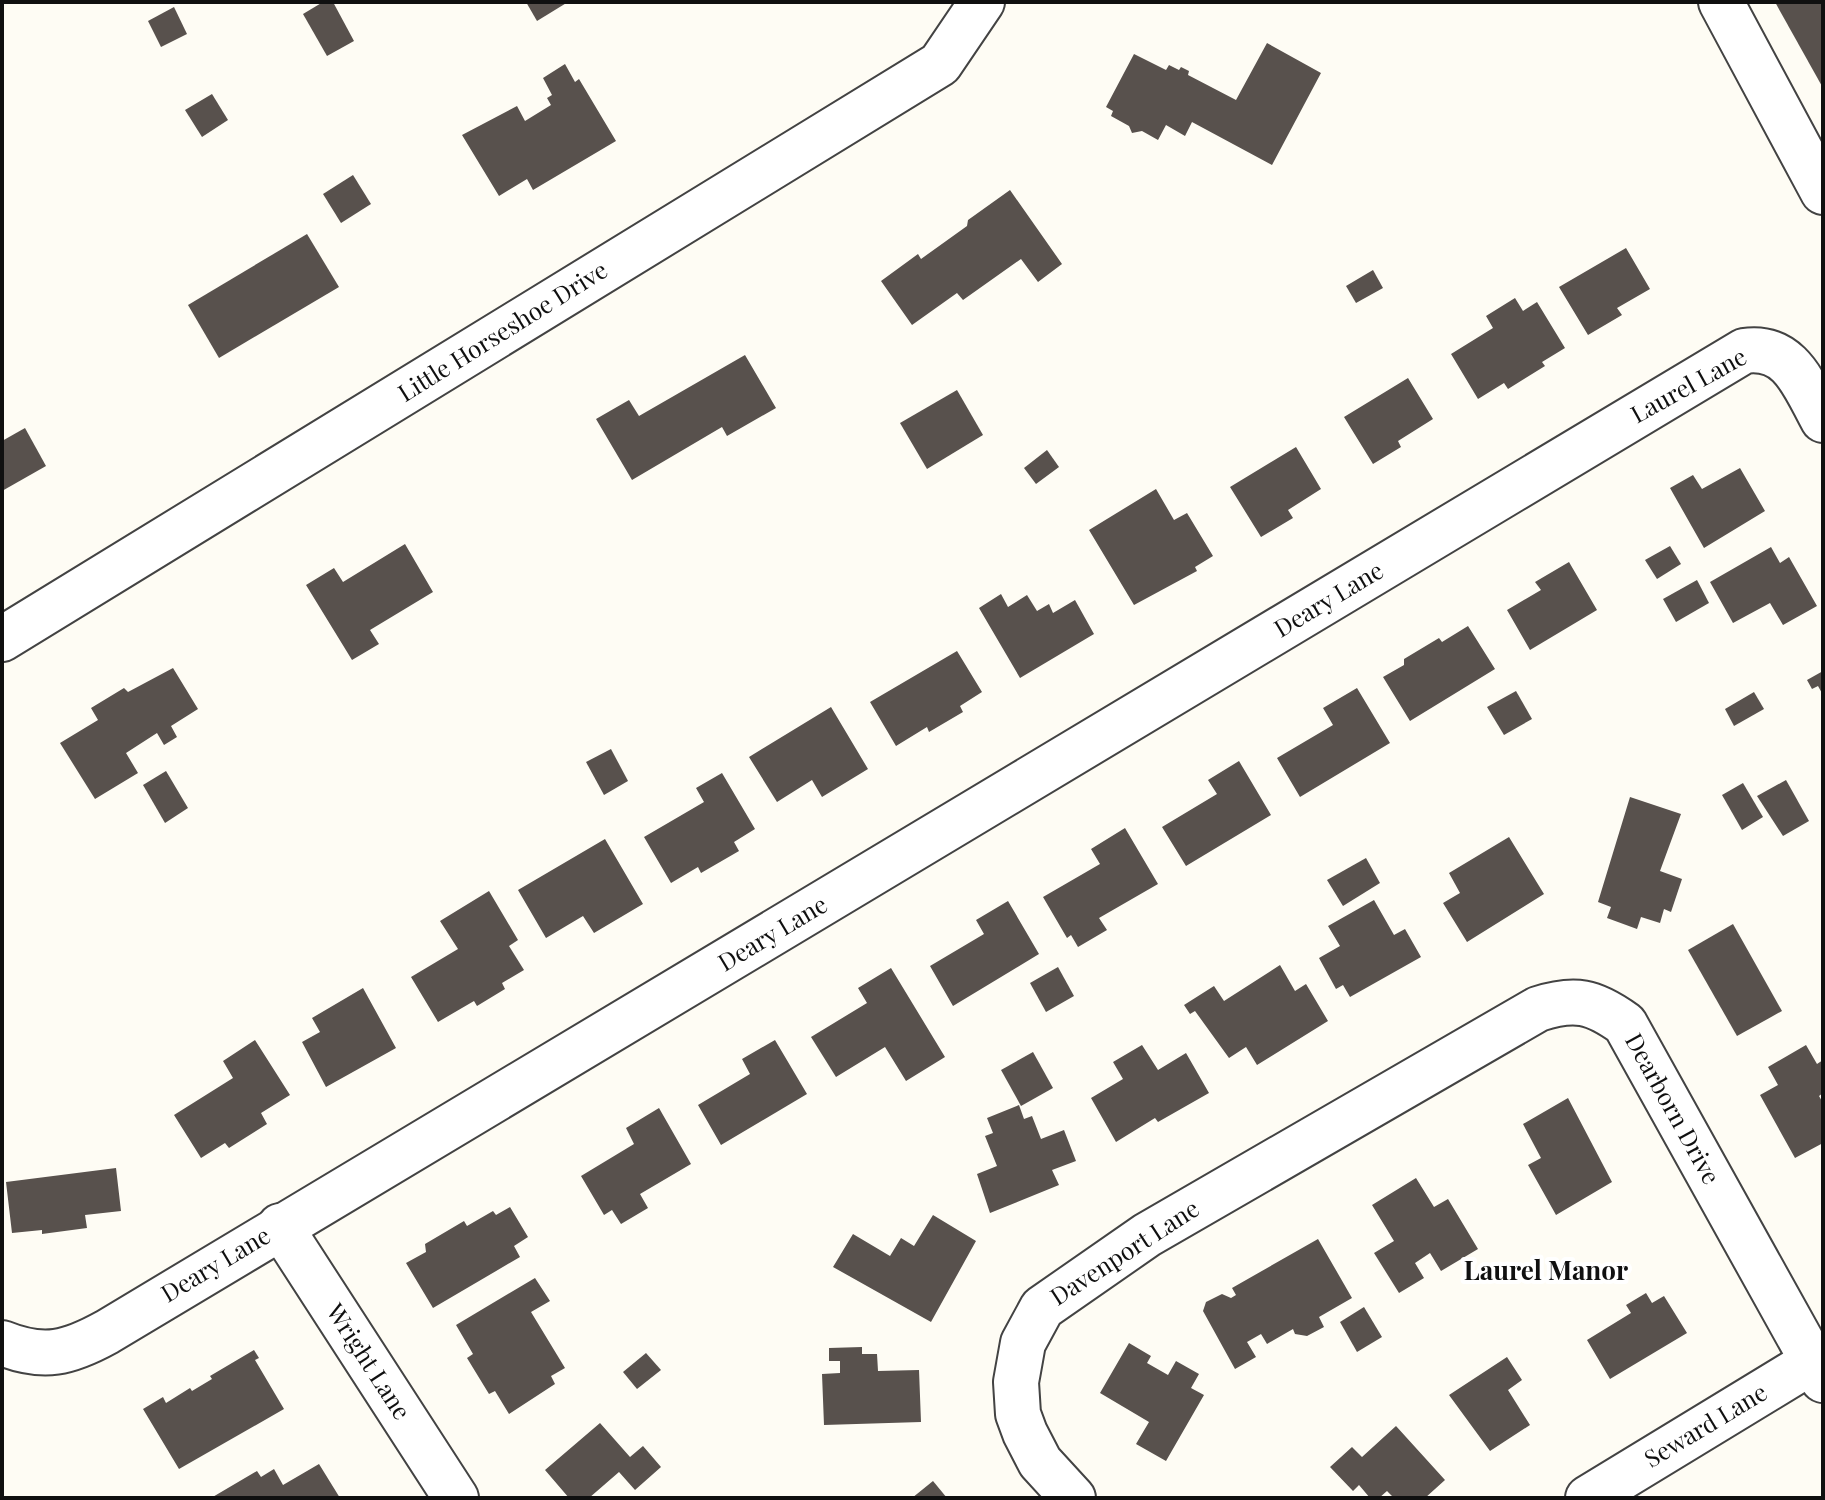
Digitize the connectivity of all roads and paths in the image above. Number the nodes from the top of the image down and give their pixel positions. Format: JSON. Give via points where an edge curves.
{"nodes":[{"id":1,"x":982,"y":2,"type":"edge"},
{"id":2,"x":1721,"y":2,"type":"edge"},
{"id":3,"x":1823,"y":192,"type":"edge"},
{"id":4,"x":1823,"y":420,"type":"edge"},
{"id":5,"x":1534,"y":477,"type":"joint"},
{"id":6,"x":2,"y":639,"type":"edge"},
{"id":7,"x":1309,"y":1140,"type":"joint"},
{"id":8,"x":280,"y":1226,"type":"junction"},
{"id":9,"x":2,"y":1343,"type":"edge"},
{"id":10,"x":1819,"y":1365,"type":"edge"},
{"id":11,"x":456,"y":1498,"type":"edge"},
{"id":12,"x":1073,"y":1498,"type":"edge"},
{"id":13,"x":1588,"y":1498,"type":"edge"}],
"edges":[{"from":1,"to":6,"type":"street","name":"Little Horseshoe Drive","via":[[940,64]]},
{"from":2,"to":3,"type":"street"},
{"from":4,"to":5,"type":"street","name":"Laurel Lane","via":[[1793,367],[1775,352],[1744,351]]},
{"from":5,"to":8,"type":"street","name":"Deary Lane"},
{"from":7,"to":10,"type":"street","name":"Dearborn Drive","via":[[1538,1009],[1562,1002],[1605,1009],[1625,1024]]},
{"from":7,"to":12,"type":"street","name":"Davenport Lane","via":[[1147,1235],[1042,1308],[1023,1343],[1016,1382],[1018,1414],[1040,1462]]},
{"from":8,"to":9,"type":"street","name":"Deary Lane","via":[[76,1349],[48,1354]]},
{"from":8,"to":11,"type":"street","name":"Wright Lane"},
{"from":10,"to":13,"type":"street","name":"Seward Lane"}]}
